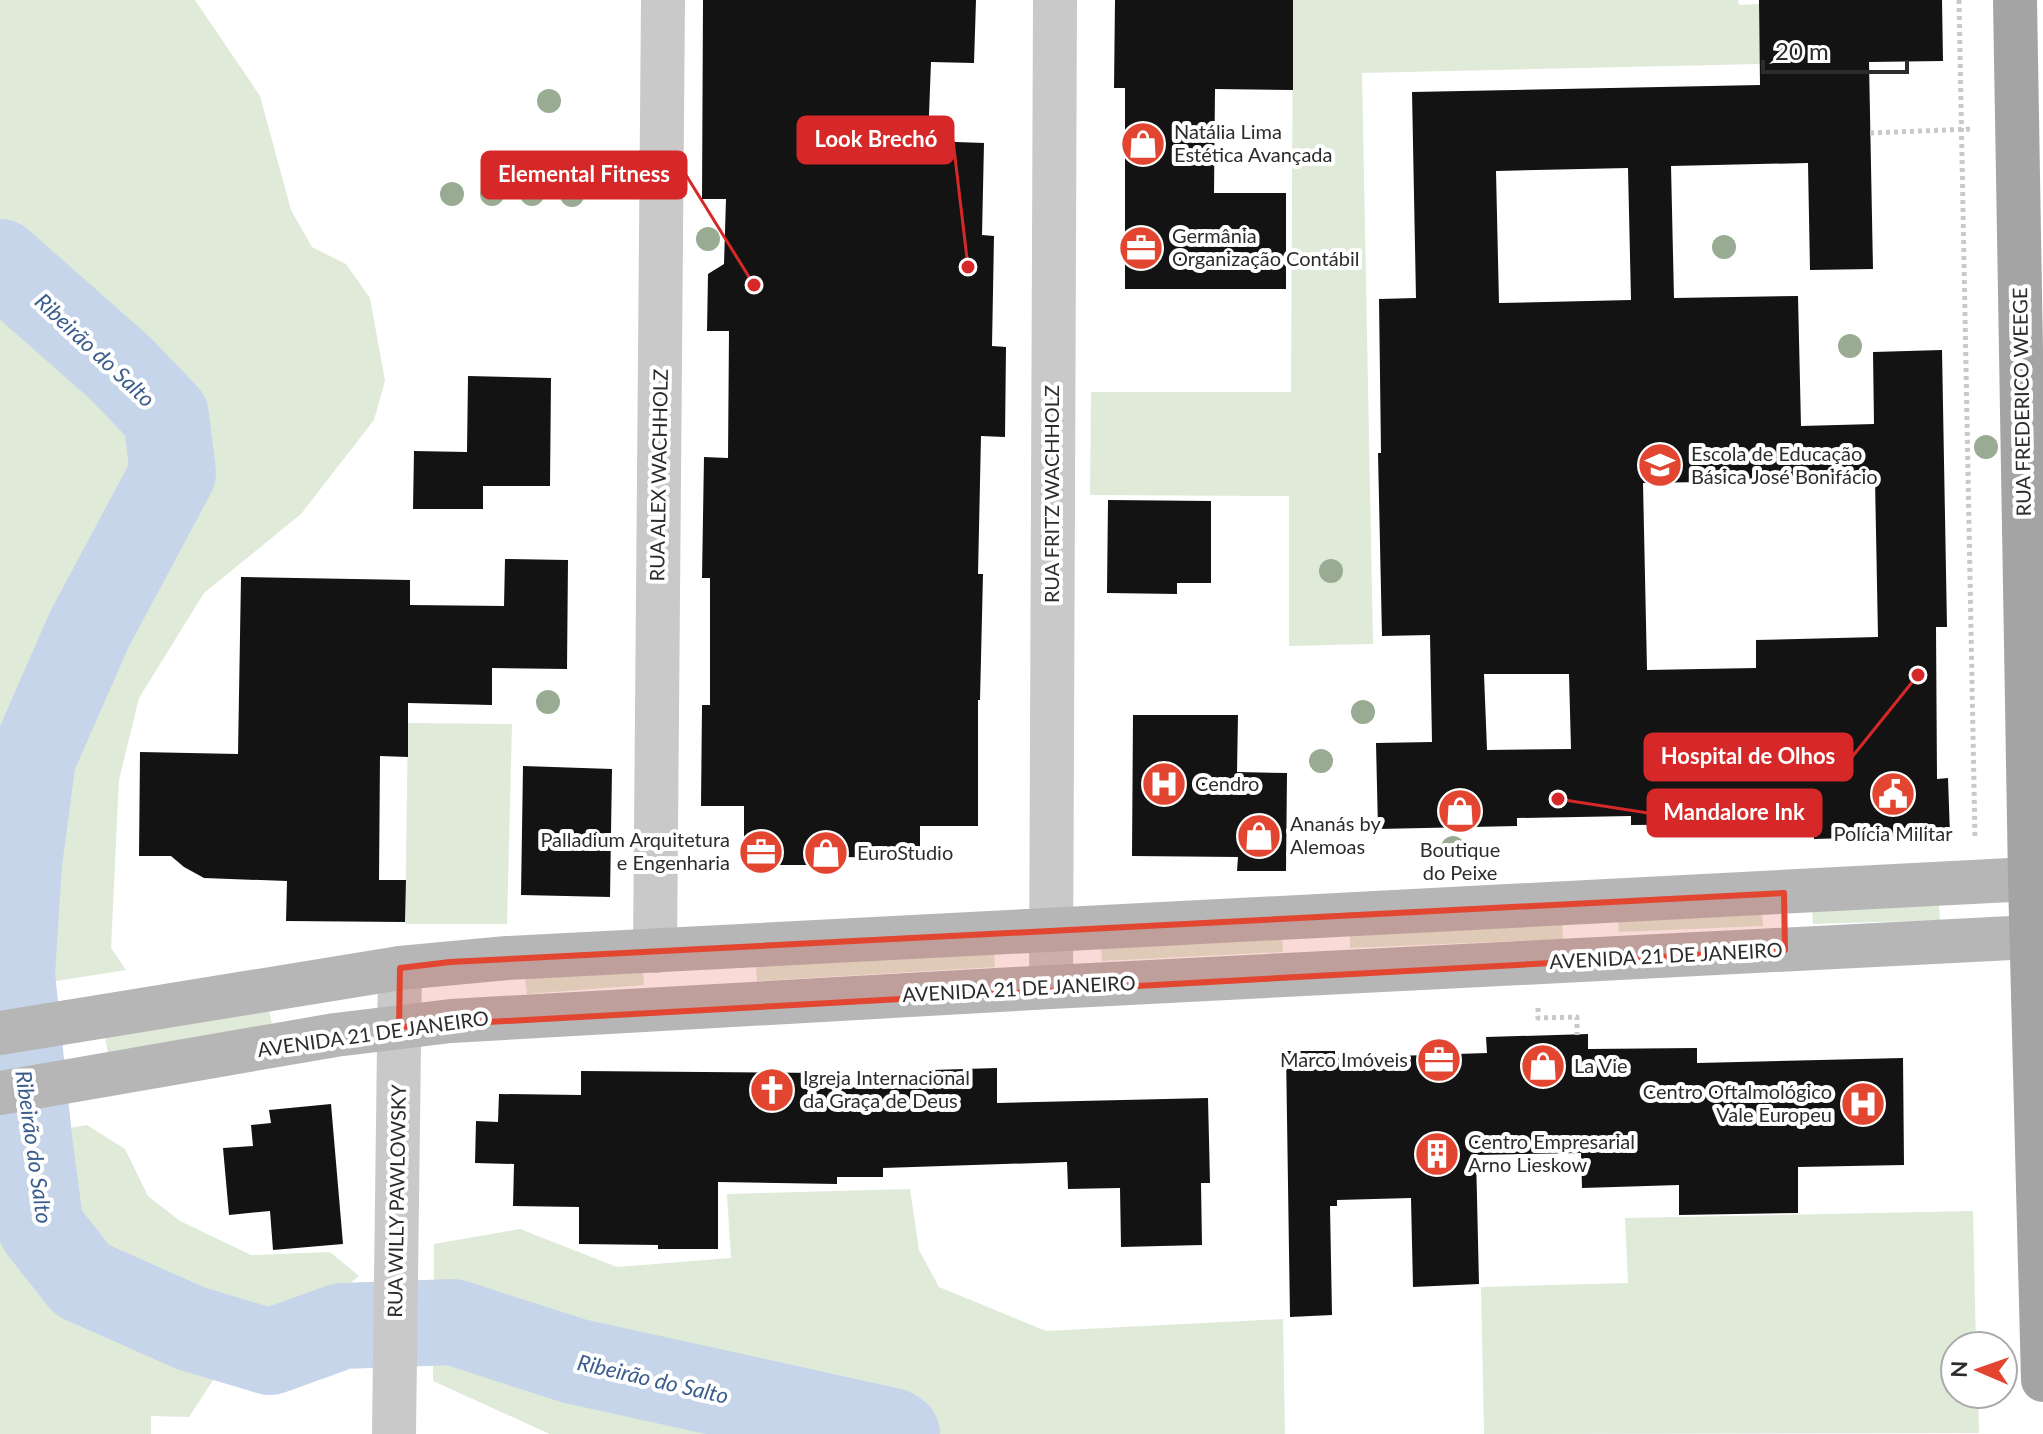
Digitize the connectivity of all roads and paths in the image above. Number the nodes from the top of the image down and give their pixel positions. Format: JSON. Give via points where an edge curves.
{"nodes":[{"id":1,"x":663,"y":0,"type":"edge"},
{"id":2,"x":1055,"y":0,"type":"edge"},
{"id":3,"x":1959,"y":0,"type":"edge"},
{"id":4,"x":2015,"y":0,"type":"edge"},
{"id":5,"x":2017,"y":128,"type":"junction"},
{"id":6,"x":1962,"y":130,"type":"junction"},
{"id":7,"x":1870,"y":133,"type":"dead end"},
{"id":8,"x":2037,"y":879,"type":"edge"},
{"id":9,"x":1976,"y":883,"type":"junction"},
{"id":10,"x":1784,"y":893,"type":"junction"},
{"id":11,"x":1584,"y":903,"type":"junction"},
{"id":12,"x":1311,"y":916,"type":"junction"},
{"id":13,"x":1050,"y":930,"type":"junction"},
{"id":14,"x":2037,"y":937,"type":"edge"},
{"id":15,"x":1785,"y":950,"type":"junction"},
{"id":16,"x":655,"y":951,"type":"junction"},
{"id":17,"x":1585,"y":961,"type":"junction"},
{"id":18,"x":400,"y":968,"type":"junction"},
{"id":19,"x":1314,"y":974,"type":"junction"},
{"id":20,"x":1051,"y":987,"type":"junction"},
{"id":21,"x":696,"y":1007,"type":"junction"},
{"id":22,"x":1538,"y":1018,"type":"dead end"},
{"id":23,"x":399,"y":1027,"type":"junction"},
{"id":24,"x":0,"y":1033,"type":"edge"},
{"id":25,"x":1577,"y":1035,"type":"dead end"},
{"id":26,"x":0,"y":1093,"type":"edge"},
{"id":27,"x":2043,"y":1380,"type":"edge"},
{"id":28,"x":394,"y":1434,"type":"edge"}],
"edges":[{"from":1,"to":16,"type":"street","name":"RUA ALEX WACHHOLZ"},
{"from":2,"to":13,"type":"street","name":"RUA FRITZ WACHHOLZ"},
{"from":3,"to":6,"type":"path"},
{"from":4,"to":5,"type":"main road","name":"RUA FREDERICO WEEGE"},
{"from":5,"to":6,"type":"path"},
{"from":5,"to":8,"type":"main road","name":"RUA FREDERICO WEEGE"},
{"from":6,"to":7,"type":"path"},
{"from":6,"to":9,"type":"path"},
{"from":8,"to":9,"type":"main road"},
{"from":8,"to":14,"type":"main road","name":"RUA FREDERICO WEEGE"},
{"from":9,"to":10,"type":"main road"},
{"from":10,"to":11,"type":"main road"},
{"from":10,"to":15,"type":"main road"},
{"from":11,"to":12,"type":"main road"},
{"from":11,"to":17,"type":"main road"},
{"from":12,"to":13,"type":"main road"},
{"from":12,"to":19,"type":"main road"},
{"from":13,"to":16,"type":"main road"},
{"from":13,"to":20,"type":"street","name":"RUA FRITZ WACHHOLZ"},
{"from":14,"to":15,"type":"main road","name":"AVENIDA 21 DE JANEIRO"},
{"from":14,"to":27,"type":"main road","name":"RUA FREDERICO WEEGE"},
{"from":15,"to":17,"type":"main road","name":"AVENIDA 21 DE JANEIRO"},
{"from":16,"to":18,"type":"main road"},
{"from":16,"to":21,"type":"main road"},
{"from":17,"to":19,"type":"main road","name":"AVENIDA 21 DE JANEIRO"},
{"from":18,"to":23,"type":"street","name":"RUA WILLY PAWLOWSKY"},
{"from":18,"to":24,"type":"main road"},
{"from":19,"to":20,"type":"main road","name":"AVENIDA 21 DE JANEIRO"},
{"from":20,"to":21,"type":"main road","name":"AVENIDA 21 DE JANEIRO"},
{"from":21,"to":23,"type":"main road","name":"AVENIDA 21 DE JANEIRO"},
{"from":22,"to":25,"type":"path","via":[[1577,1017]]},
{"from":23,"to":26,"type":"main road","name":"AVENIDA 21 DE JANEIRO"},
{"from":23,"to":28,"type":"street","name":"RUA WILLY PAWLOWSKY"}]}
